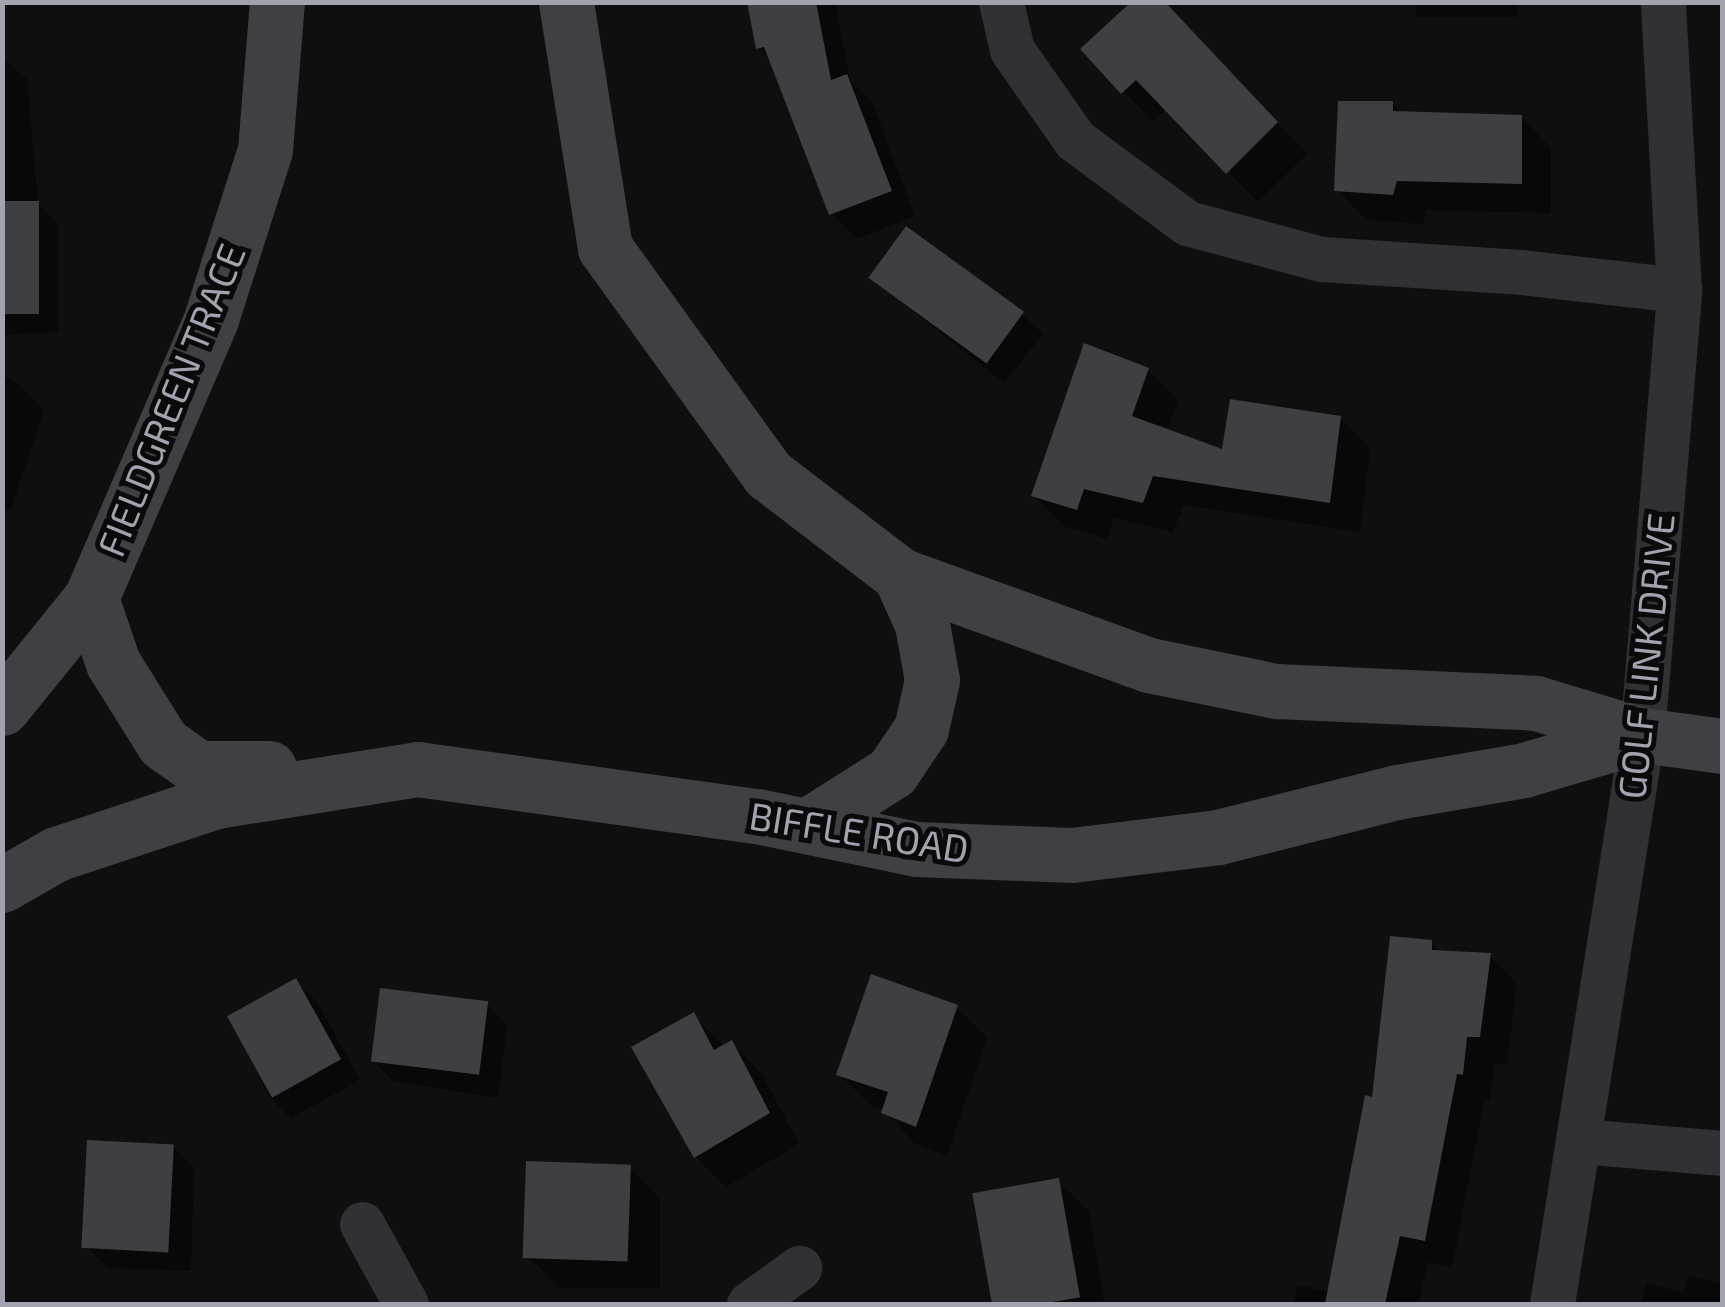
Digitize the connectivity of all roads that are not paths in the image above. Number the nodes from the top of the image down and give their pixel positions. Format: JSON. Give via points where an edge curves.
{"nodes":[{"id":1,"x":1001,"y":2,"type":"edge"},
{"id":2,"x":1663,"y":2,"type":"edge"},
{"id":3,"x":566,"y":4,"type":"edge"},
{"id":4,"x":280,"y":5,"type":"edge"},
{"id":5,"x":1679,"y":290,"type":"junction"},
{"id":6,"x":900,"y":576,"type":"junction"},
{"id":7,"x":90,"y":598,"type":"junction"},
{"id":8,"x":2,"y":708,"type":"edge"},
{"id":9,"x":1642,"y":735,"type":"junction"},
{"id":10,"x":1722,"y":746,"type":"edge"},
{"id":11,"x":417,"y":769,"type":"junction"},
{"id":12,"x":806,"y":826,"type":"junction"},
{"id":13,"x":2,"y":886,"type":"edge"},
{"id":14,"x":1580,"y":1141,"type":"junction"},
{"id":15,"x":1722,"y":1153,"type":"edge"},
{"id":16,"x":362,"y":1224,"type":"dead end"},
{"id":17,"x":800,"y":1268,"type":"dead end"},
{"id":18,"x":406,"y":1304,"type":"edge"},
{"id":19,"x":749,"y":1304,"type":"edge"},
{"id":20,"x":1552,"y":1304,"type":"edge"}],
"edges":[{"from":1,"to":5,"type":"street","via":[[1012,50],[1075,140],[1187,223],[1321,259]]},
{"from":2,"to":5,"type":"street","name":"GOLF LINK DRIVE"},
{"from":3,"to":6,"type":"street","via":[[605,248],[768,474]]},
{"from":4,"to":7,"type":"street","name":"FIELDGREEN TRACE","via":[[264,150],[223,282]]},
{"from":5,"to":9,"type":"street","name":"GOLF LINK DRIVE"},
{"from":6,"to":9,"type":"street","via":[[1149,665],[1276,691],[1536,703]]},
{"from":6,"to":12,"type":"street","via":[[922,624],[932,680],[922,728],[892,772]]},
{"from":7,"to":8,"type":"street","name":"FIELDGREEN TRACE"},
{"from":7,"to":11,"type":"street","via":[[123,679],[163,743],[198,768]]},
{"from":9,"to":10,"type":"street","name":"BIFFLE ROAD"},
{"from":9,"to":12,"type":"street","name":"BIFFLE ROAD","via":[[1524,770],[1397,792],[1218,837],[1072,855],[916,849]]},
{"from":9,"to":14,"type":"street","name":"GOLF LINK DRIVE"},
{"from":11,"to":12,"type":"street","name":"BIFFLE ROAD"},
{"from":11,"to":13,"type":"street","name":"BIFFLE ROAD","via":[[216,801],[56,854]]},
{"from":14,"to":15,"type":"street"},
{"from":14,"to":20,"type":"street","name":"GOLF LINK DRIVE"},
{"from":16,"to":18,"type":"street"},
{"from":17,"to":19,"type":"street"}]}
